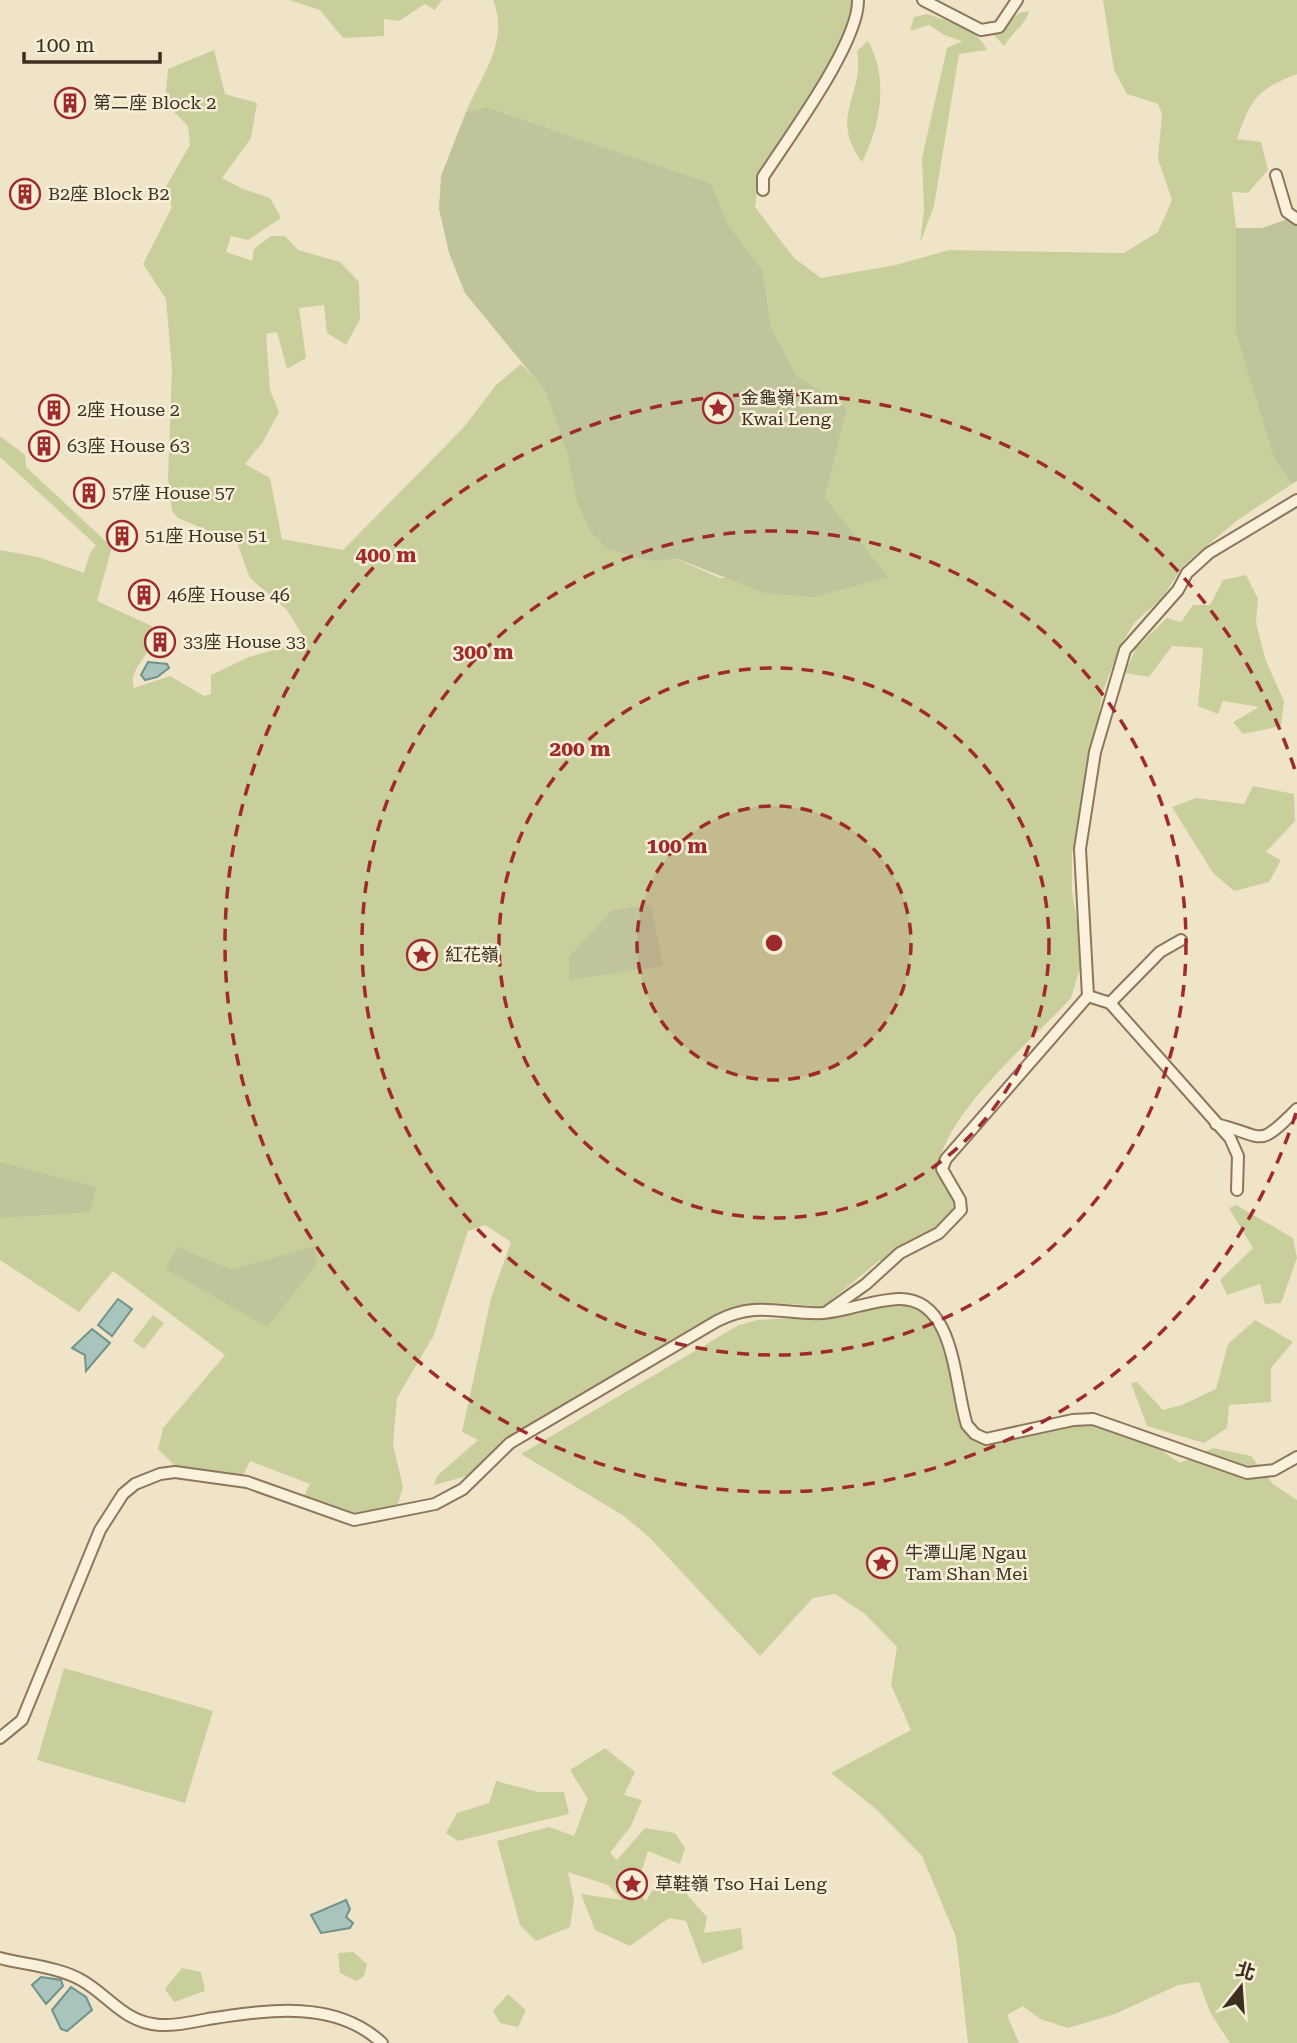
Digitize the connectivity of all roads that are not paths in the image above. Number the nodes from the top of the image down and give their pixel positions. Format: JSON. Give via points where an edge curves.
{"nodes":[{"id":1,"x":858,"y":0,"type":"edge"},
{"id":2,"x":923,"y":0,"type":"edge"},
{"id":3,"x":1017,"y":0,"type":"edge"},
{"id":4,"x":1276,"y":175,"type":"dead end"},
{"id":5,"x":763,"y":190,"type":"dead end"},
{"id":6,"x":1297,"y":219,"type":"edge"},
{"id":7,"x":1297,"y":500,"type":"edge"},
{"id":8,"x":1181,"y":940,"type":"dead end"},
{"id":9,"x":1088,"y":996,"type":"junction"},
{"id":10,"x":1110,"y":1003,"type":"junction"},
{"id":11,"x":1297,"y":1109,"type":"edge"},
{"id":12,"x":1216,"y":1124,"type":"junction"},
{"id":13,"x":1237,"y":1190,"type":"dead end"},
{"id":14,"x":826,"y":1312,"type":"junction"},
{"id":15,"x":1297,"y":1457,"type":"edge"},
{"id":16,"x":0,"y":1738,"type":"edge"},
{"id":17,"x":0,"y":1958,"type":"edge"},
{"id":18,"x":382,"y":2043,"type":"edge"}],
"edges":[{"from":1,"to":5,"type":"street","via":[[841,51],[763,177]]},
{"from":2,"to":3,"type":"street","via":[[981,30],[999,27]]},
{"from":4,"to":6,"type":"street","via":[[1287,212]]},
{"from":7,"to":9,"type":"street","via":[[1209,553],[1187,573],[1178,590],[1125,650],[1095,752],[1080,849]]},
{"from":8,"to":10,"type":"street","via":[[1160,952]]},
{"from":9,"to":10,"type":"street"},
{"from":9,"to":14,"type":"street","via":[[946,1159],[942,1170],[961,1210],[939,1233],[900,1253]]},
{"from":10,"to":12,"type":"street"},
{"from":11,"to":12,"type":"street","via":[[1270,1136],[1262,1138]]},
{"from":12,"to":13,"type":"street","via":[[1230,1138],[1238,1156]]},
{"from":14,"to":15,"type":"street","via":[[898,1299],[927,1308],[949,1346],[967,1425],[986,1439],[1093,1419],[1247,1473],[1274,1470]]},
{"from":14,"to":16,"type":"street","via":[[758,1308],[724,1318],[510,1443],[463,1489],[435,1504],[354,1520],[247,1482],[175,1472],[135,1484],[100,1530],[22,1720]]},
{"from":17,"to":18,"type":"street","via":[[82,1980],[123,2014],[142,2022],[161,2025],[323,2011],[348,2019]]}]}
